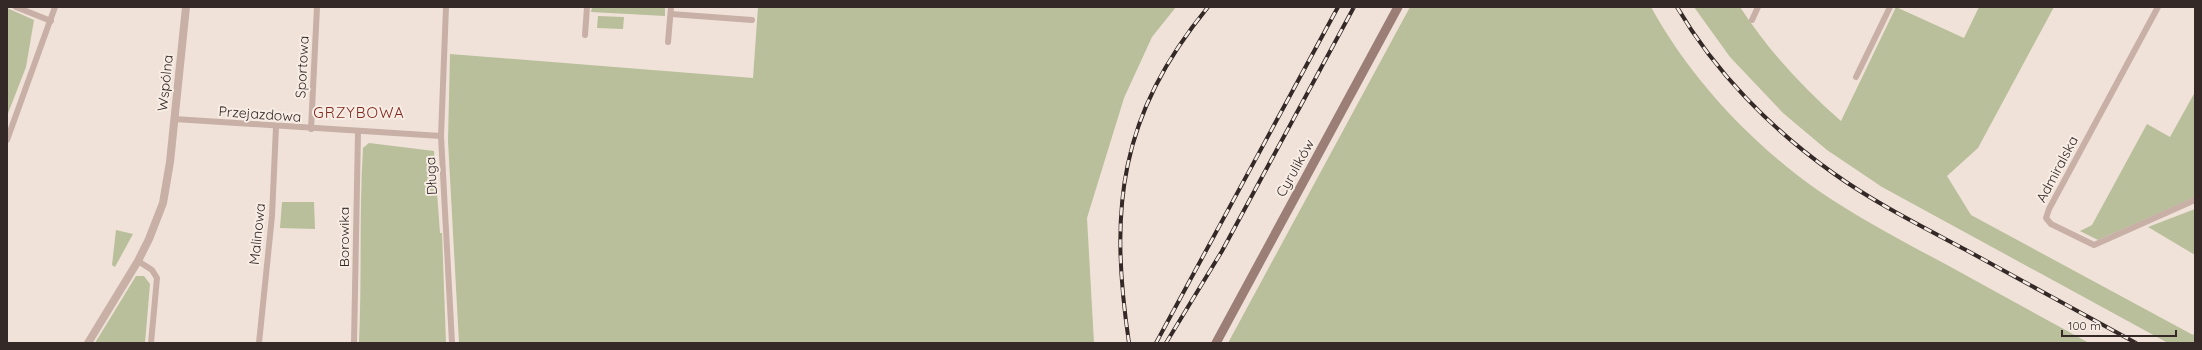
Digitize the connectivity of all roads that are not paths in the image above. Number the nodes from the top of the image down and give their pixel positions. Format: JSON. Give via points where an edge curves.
{"nodes":[{"id":1,"x":16,"y":7,"type":"edge"},
{"id":2,"x":55,"y":7,"type":"edge"},
{"id":3,"x":186,"y":7,"type":"edge"},
{"id":4,"x":317,"y":7,"type":"edge"},
{"id":5,"x":446,"y":7,"type":"edge"},
{"id":6,"x":587,"y":7,"type":"edge"},
{"id":7,"x":1398,"y":7,"type":"edge"},
{"id":8,"x":1758,"y":7,"type":"edge"},
{"id":9,"x":1890,"y":7,"type":"edge"},
{"id":10,"x":2158,"y":7,"type":"edge"},
{"id":11,"x":671,"y":10,"type":"edge"},
{"id":12,"x":752,"y":20,"type":"dead end"},
{"id":13,"x":1752,"y":20,"type":"dead end"},
{"id":14,"x":50,"y":21,"type":"junction"},
{"id":15,"x":585,"y":35,"type":"dead end"},
{"id":16,"x":668,"y":42,"type":"dead end"},
{"id":17,"x":1856,"y":77,"type":"dead end"},
{"id":18,"x":174,"y":119,"type":"junction"},
{"id":19,"x":276,"y":127,"type":"junction"},
{"id":20,"x":311,"y":129,"type":"junction"},
{"id":21,"x":358,"y":132,"type":"junction"},
{"id":22,"x":441,"y":136,"type":"junction"},
{"id":23,"x":7,"y":140,"type":"edge"},
{"id":24,"x":2195,"y":200,"type":"edge"},
{"id":25,"x":138,"y":261,"type":"junction"},
{"id":26,"x":88,"y":343,"type":"edge"},
{"id":27,"x":151,"y":343,"type":"edge"},
{"id":28,"x":259,"y":343,"type":"edge"},
{"id":29,"x":354,"y":343,"type":"edge"},
{"id":30,"x":452,"y":343,"type":"edge"},
{"id":31,"x":1216,"y":343,"type":"edge"}],
"edges":[{"from":1,"to":14,"type":"street"},
{"from":2,"to":14,"type":"street"},
{"from":3,"to":18,"type":"street","name":"Wspólna"},
{"from":4,"to":20,"type":"street","name":"Sportowa"},
{"from":5,"to":22,"type":"street","name":"Długa"},
{"from":6,"to":15,"type":"street"},
{"from":7,"to":31,"type":"main road","name":"Cyrulików"},
{"from":8,"to":13,"type":"street"},
{"from":9,"to":17,"type":"street"},
{"from":10,"to":24,"type":"street","name":"Admiralska","via":[[2046,218],[2051,224],[2094,245]]},
{"from":11,"to":12,"type":"street"},
{"from":11,"to":16,"type":"street"},
{"from":14,"to":23,"type":"street"},
{"from":18,"to":19,"type":"street","name":"Przejazdowa"},
{"from":18,"to":25,"type":"street","name":"Wspólna","via":[[170,162],[159,216]]},
{"from":19,"to":20,"type":"street","name":"Przejazdowa"},
{"from":19,"to":28,"type":"street","name":"Malinowa","via":[[272,216]]},
{"from":20,"to":21,"type":"street","name":"Przejazdowa"},
{"from":21,"to":22,"type":"street","name":"Przejazdowa"},
{"from":21,"to":29,"type":"street","name":"Borowika"},
{"from":22,"to":30,"type":"street","name":"Długa"},
{"from":25,"to":26,"type":"street","name":"Wspólna"},
{"from":25,"to":27,"type":"street","via":[[152,270],[157,278]]}]}
